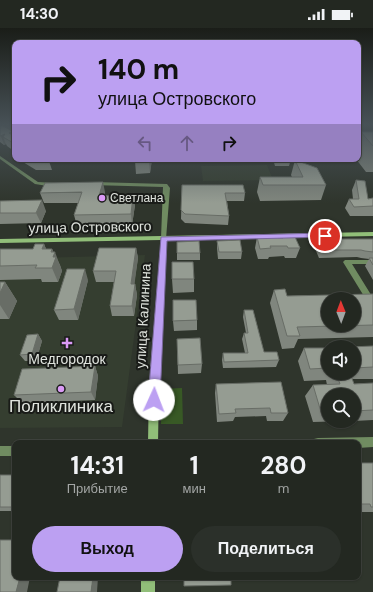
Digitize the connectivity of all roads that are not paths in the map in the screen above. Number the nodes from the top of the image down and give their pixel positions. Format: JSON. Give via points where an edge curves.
{"nodes":[{"id":1,"x":0,"y":157,"type":"edge"},
{"id":2,"x":89,"y":184,"type":"edge"},
{"id":3,"x":58,"y":185,"type":"edge"},
{"id":4,"x":371,"y":234,"type":"edge"},
{"id":5,"x":164,"y":238,"type":"junction"},
{"id":6,"x":0,"y":241,"type":"edge"},
{"id":7,"x":373,"y":241,"type":"edge"},
{"id":8,"x":373,"y":262,"type":"edge"},
{"id":9,"x":373,"y":304,"type":"edge"},
{"id":10,"x":153,"y":440,"type":"edge"},
{"id":11,"x":361,"y":442,"type":"edge"},
{"id":12,"x":373,"y":442,"type":"edge"},
{"id":13,"x":0,"y":451,"type":"edge"},
{"id":14,"x":12,"y":451,"type":"edge"},
{"id":15,"x":148,"y":580,"type":"edge"},
{"id":16,"x":148,"y":592,"type":"edge"}],
"edges":[{"from":1,"to":3,"type":"street","via":[[37,183]]},
{"from":2,"to":5,"type":"street","via":[[163,184],[167,188]]},
{"from":4,"to":5,"type":"street","name":"улица Островского"},
{"from":4,"to":7,"type":"street"},
{"from":5,"to":6,"type":"street","name":"улица Островского"},
{"from":5,"to":10,"type":"street","name":"улица Калинина","via":[[154,385]]},
{"from":8,"to":9,"type":"street","via":[[347,262]]},
{"from":11,"to":12,"type":"street"},
{"from":13,"to":14,"type":"street"},
{"from":15,"to":16,"type":"street"}]}
